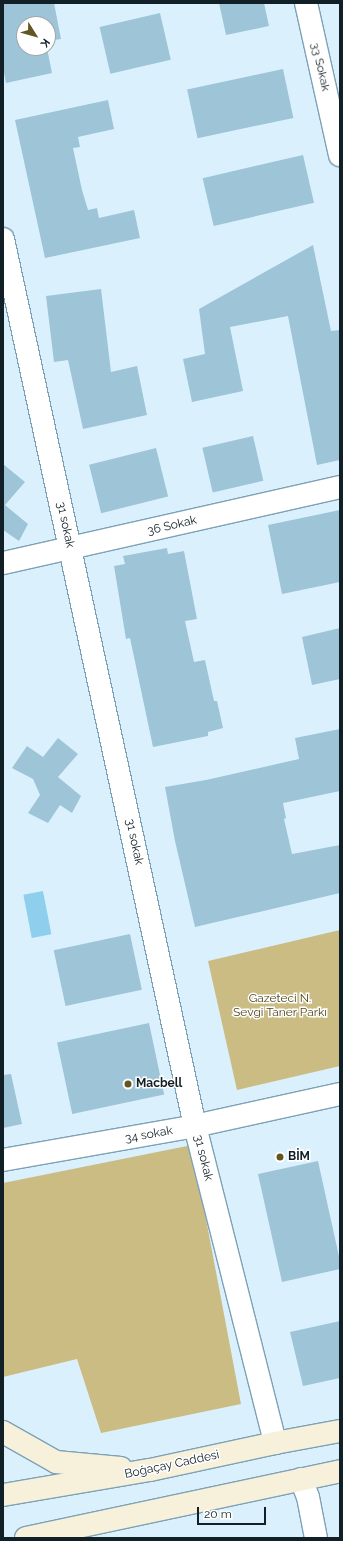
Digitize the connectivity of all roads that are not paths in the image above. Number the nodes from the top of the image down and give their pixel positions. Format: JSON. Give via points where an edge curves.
{"nodes":[{"id":1,"x":306,"y":3,"type":"edge"},
{"id":2,"x":340,"y":155,"type":"edge"},
{"id":3,"x":3,"y":239,"type":"edge"},
{"id":4,"x":340,"y":488,"type":"edge"},
{"id":5,"x":70,"y":549,"type":"junction"},
{"id":6,"x":3,"y":563,"type":"edge"},
{"id":7,"x":340,"y":1094,"type":"edge"},
{"id":8,"x":195,"y":1126,"type":"junction"},
{"id":9,"x":3,"y":1160,"type":"edge"},
{"id":10,"x":340,"y":1431,"type":"edge"},
{"id":11,"x":3,"y":1432,"type":"edge"},
{"id":12,"x":274,"y":1443,"type":"junction"},
{"id":13,"x":150,"y":1470,"type":"junction"},
{"id":14,"x":340,"y":1471,"type":"edge"},
{"id":15,"x":301,"y":1479,"type":"junction"},
{"id":16,"x":3,"y":1496,"type":"edge"},
{"id":17,"x":151,"y":1512,"type":"junction"},
{"id":18,"x":26,"y":1538,"type":"edge"},
{"id":19,"x":102,"y":1538,"type":"edge"},
{"id":20,"x":316,"y":1538,"type":"edge"}],
"edges":[{"from":1,"to":2,"type":"street","name":"33 Sokak"},
{"from":3,"to":5,"type":"street","name":"31 sokak"},
{"from":4,"to":5,"type":"street","name":"36 Sokak"},
{"from":5,"to":6,"type":"street","name":"36 Sokak"},
{"from":5,"to":8,"type":"street","name":"31 sokak"},
{"from":7,"to":8,"type":"street","name":"34 sokak"},
{"from":8,"to":9,"type":"street","name":"34 sokak"},
{"from":8,"to":12,"type":"street","name":"31 sokak"},
{"from":10,"to":12,"type":"main road","name":"Boğaçay Caddesi"},
{"from":11,"to":13,"type":"main road","via":[[56,1462]]},
{"from":12,"to":13,"type":"main road","name":"Boğaçay Caddesi"},
{"from":13,"to":16,"type":"main road","name":"Boğaçay Caddesi"},
{"from":14,"to":15,"type":"main road"},
{"from":15,"to":17,"type":"main road"},
{"from":15,"to":20,"type":"street","via":[[308,1497]]},
{"from":17,"to":18,"type":"main road"},
{"from":17,"to":19,"type":"main road"}]}
